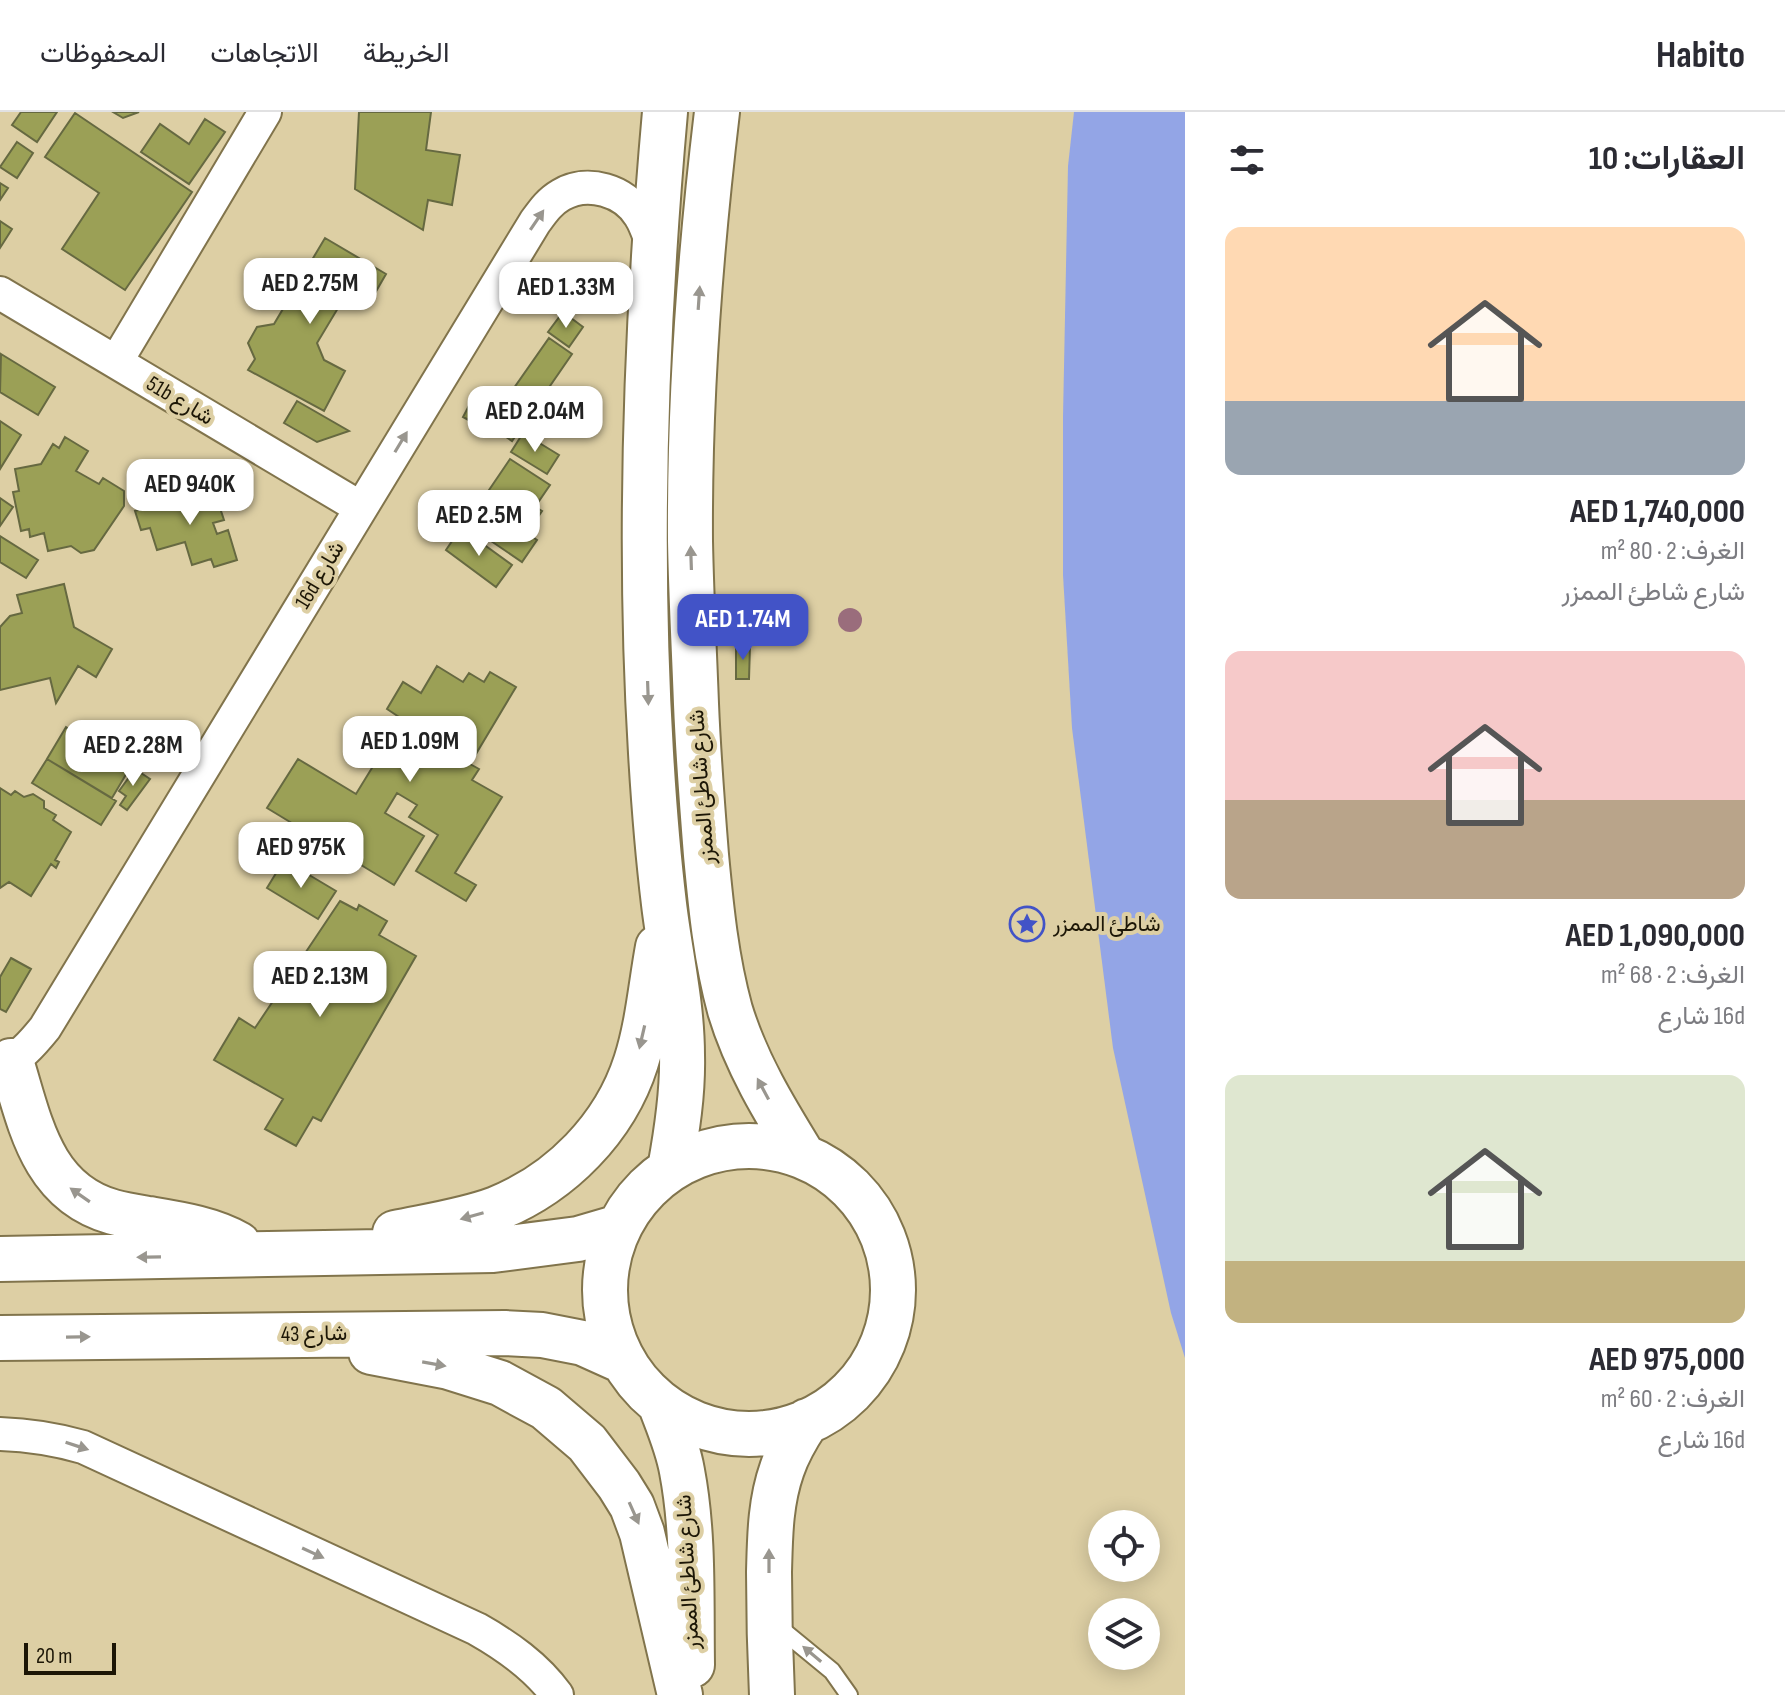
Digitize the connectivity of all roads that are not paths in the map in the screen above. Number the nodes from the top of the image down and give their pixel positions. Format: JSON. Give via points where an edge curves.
{"nodes":[{"id":1,"x":265,"y":112,"type":"edge"},
{"id":2,"x":665,"y":112,"type":"edge"},
{"id":3,"x":717,"y":112,"type":"edge"},
{"id":4,"x":655,"y":250,"type":"junction"},
{"id":5,"x":0,"y":293,"type":"edge"},
{"id":6,"x":116,"y":362,"type":"junction"},
{"id":7,"x":361,"y":508,"type":"junction"},
{"id":8,"x":664,"y":905,"type":"junction"},
{"id":9,"x":5,"y":1064,"type":"edge"},
{"id":10,"x":803,"y":1156,"type":"junction"},
{"id":11,"x":670,"y":1169,"type":"junction"},
{"id":12,"x":619,"y":1227,"type":"junction"},
{"id":13,"x":274,"y":1255,"type":"junction"},
{"id":14,"x":0,"y":1259,"type":"edge"},
{"id":15,"x":275,"y":1335,"type":"junction"},
{"id":16,"x":0,"y":1338,"type":"edge"},
{"id":17,"x":623,"y":1361,"type":"junction"},
{"id":18,"x":661,"y":1406,"type":"junction"},
{"id":19,"x":807,"y":1421,"type":"junction"},
{"id":20,"x":0,"y":1434,"type":"edge"},
{"id":21,"x":769,"y":1619,"type":"junction"},
{"id":22,"x":557,"y":1695,"type":"edge"},
{"id":23,"x":680,"y":1695,"type":"edge"},
{"id":24,"x":693,"y":1695,"type":"edge"},
{"id":25,"x":772,"y":1695,"type":"edge"},
{"id":26,"x":849,"y":1695,"type":"edge"}],
"edges":[{"from":1,"to":6,"type":"street"},
{"from":2,"to":4,"type":"main road"},
{"from":10,"to":3,"type":"main road","name":"شارع شاطئ الممزر","one_way":true,"via":[[756,1075],[731,1013],[715,940],[701,793],[690,540],[704,223]]},
{"from":7,"to":4,"type":"street","name":"16d شارع","one_way":true,"via":[[547,205],[565,192],[607,190],[640,216]]},
{"from":4,"to":8,"type":"main road","one_way":true,"via":[[644,544],[651,755]]},
{"from":5,"to":6,"type":"street","name":"51b شارع"},
{"from":6,"to":7,"type":"street","name":"51b شارع"},
{"from":7,"to":9,"type":"street","name":"16d شارع","via":[[45,1028],[30,1047]]},
{"from":8,"to":11,"type":"main road","via":[[683,1055]]},
{"from":8,"to":13,"type":"main road","one_way":true,"via":[[633,1069],[612,1114],[574,1160],[550,1180],[496,1209]]},
{"from":13,"to":9,"type":"main road","one_way":true,"via":[[202,1230],[111,1212],[80,1197],[56,1175],[38,1147]]},
{"from":10,"to":11,"type":"main road","via":[[764,1146],[731,1146]]},
{"from":10,"to":19,"type":"main road","via":[[858,1194],[877,1222],[894,1287],[879,1352],[861,1381]]},
{"from":11,"to":12,"type":"main road","via":[[649,1185]]},
{"from":12,"to":13,"type":"main road","via":[[578,1239],[493,1250]]},
{"from":12,"to":17,"type":"main road","via":[[607,1260],[604,1295],[609,1329]]},
{"from":13,"to":14,"type":"main road","one_way":true},
{"from":16,"to":15,"type":"main road","name":"شارع 43","one_way":true},
{"from":15,"to":17,"type":"main road","name":"شارع 43","via":[[542,1335],[583,1343]]},
{"from":15,"to":23,"type":"main road","one_way":true,"via":[[449,1367],[500,1383],[546,1408],[587,1443],[632,1506],[642,1533]]},
{"from":17,"to":18,"type":"main road"},
{"from":18,"to":19,"type":"main road","via":[[721,1431],[754,1433]]},
{"from":18,"to":24,"type":"main road","name":"شارع شاطئ الممزر","via":[[687,1500]]},
{"from":21,"to":19,"type":"main road","one_way":true,"via":[[773,1502],[789,1449]]},
{"from":20,"to":22,"type":"street","one_way":true,"via":[[83,1447],[477,1629],[519,1655]]},
{"from":21,"to":25,"type":"main road"},
{"from":26,"to":21,"type":"lane","one_way":true,"via":[[832,1671]]}]}
